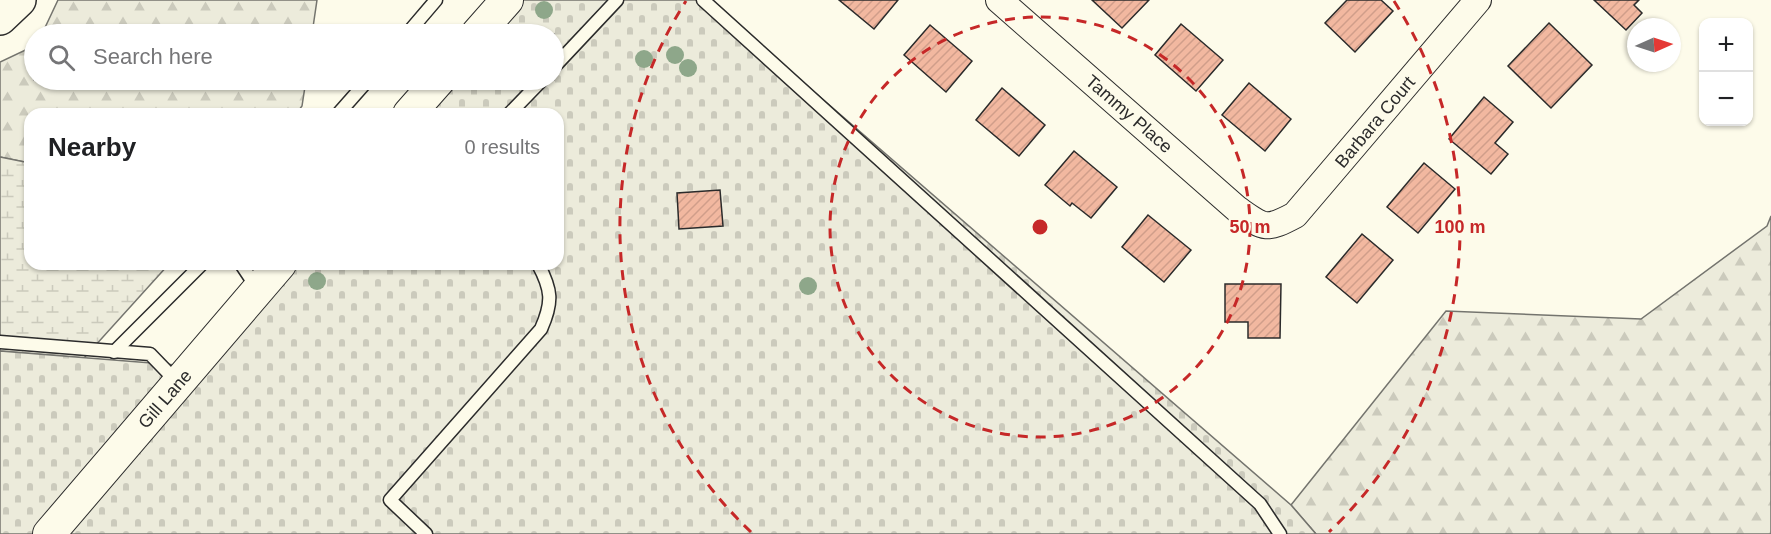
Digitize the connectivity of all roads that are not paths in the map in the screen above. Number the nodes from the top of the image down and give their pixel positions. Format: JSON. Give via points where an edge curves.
{"nodes":[{"id":1,"x":19,"y":0,"type":"edge"},
{"id":2,"x":436,"y":0,"type":"edge"},
{"id":3,"x":507,"y":0,"type":"edge"},
{"id":4,"x":617,"y":0,"type":"edge"},
{"id":5,"x":703,"y":0,"type":"edge"},
{"id":6,"x":999,"y":0,"type":"edge"},
{"id":7,"x":1478,"y":0,"type":"edge"},
{"id":8,"x":0,"y":18,"type":"edge"},
{"id":9,"x":416,"y":24,"type":"edge"},
{"id":10,"x":486,"y":24,"type":"edge"},
{"id":11,"x":564,"y":56,"type":"edge"},
{"id":12,"x":359,"y":90,"type":"edge"},
{"id":13,"x":430,"y":90,"type":"edge"},
{"id":14,"x":532,"y":90,"type":"edge"},
{"id":15,"x":343,"y":108,"type":"edge"},
{"id":16,"x":414,"y":108,"type":"edge"},
{"id":17,"x":515,"y":108,"type":"edge"},
{"id":18,"x":1262,"y":226,"type":"joint"},
{"id":19,"x":196,"y":270,"type":"edge"},
{"id":20,"x":245,"y":270,"type":"edge"},
{"id":21,"x":275,"y":270,"type":"edge"},
{"id":22,"x":541,"y":270,"type":"edge"},
{"id":23,"x":259,"y":289,"type":"junction"},
{"id":24,"x":0,"y":342,"type":"edge"},
{"id":25,"x":114,"y":352,"type":"junction"},
{"id":26,"x":178,"y":383,"type":"junction"},
{"id":27,"x":49,"y":534,"type":"edge"},
{"id":28,"x":426,"y":534,"type":"edge"},
{"id":29,"x":1280,"y":534,"type":"edge"}],
"edges":[{"from":1,"to":8,"type":"highway"},
{"from":2,"to":9,"type":"lane"},
{"from":3,"to":10,"type":"street"},
{"from":4,"to":11,"type":"lane"},
{"from":5,"to":29,"type":"lane","via":[[1260,504]]},
{"from":6,"to":18,"type":"street","name":"Tammy Place","via":[[1237,209]]},
{"from":7,"to":18,"type":"street","name":"Barbara Court","via":[[1295,215],[1277,225]]},
{"from":12,"to":15,"type":"lane"},
{"from":13,"to":16,"type":"street"},
{"from":14,"to":17,"type":"lane"},
{"from":19,"to":25,"type":"lane"},
{"from":20,"to":23,"type":"lane"},
{"from":21,"to":23,"type":"street","name":"Gill Lane"},
{"from":22,"to":28,"type":"lane","via":[[550,291],[550,308],[541,329],[390,500]]},
{"from":23,"to":26,"type":"street","name":"Gill Lane"},
{"from":24,"to":25,"type":"lane"},
{"from":25,"to":26,"type":"lane","via":[[150,354]]},
{"from":26,"to":27,"type":"street","name":"Gill Lane"}]}
